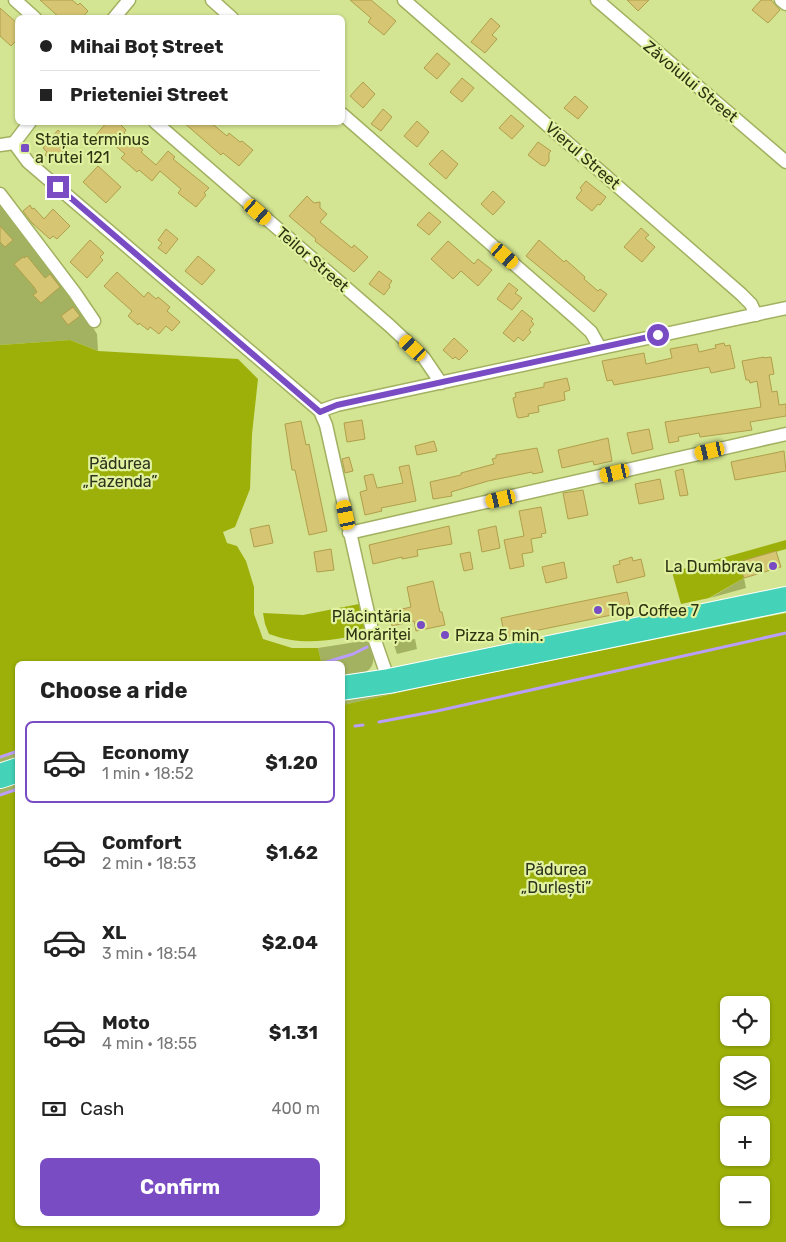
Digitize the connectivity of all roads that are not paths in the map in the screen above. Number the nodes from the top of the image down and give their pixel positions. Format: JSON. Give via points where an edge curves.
{"nodes":[{"id":1,"x":15,"y":0,"type":"edge"},
{"id":2,"x":128,"y":0,"type":"edge"},
{"id":3,"x":212,"y":0,"type":"edge"},
{"id":4,"x":404,"y":0,"type":"edge"},
{"id":5,"x":597,"y":0,"type":"edge"},
{"id":6,"x":781,"y":0,"type":"edge"},
{"id":7,"x":786,"y":4,"type":"edge"},
{"id":8,"x":32,"y":15,"type":"edge"},
{"id":9,"x":116,"y":15,"type":"edge"},
{"id":10,"x":229,"y":15,"type":"edge"},
{"id":11,"x":345,"y":117,"type":"edge"},
{"id":12,"x":28,"y":125,"type":"edge"},
{"id":13,"x":159,"y":125,"type":"edge"},
{"id":14,"x":14,"y":143,"type":"junction"},
{"id":15,"x":0,"y":145,"type":"edge"},
{"id":16,"x":786,"y":162,"type":"edge"},
{"id":17,"x":0,"y":194,"type":"edge"},
{"id":18,"x":786,"y":308,"type":"edge"},
{"id":19,"x":756,"y":315,"type":"junction"},
{"id":20,"x":94,"y":321,"type":"dead end"},
{"id":21,"x":600,"y":348,"type":"junction"},
{"id":22,"x":441,"y":383,"type":"junction"},
{"id":23,"x":320,"y":412,"type":"junction"},
{"id":24,"x":786,"y":434,"type":"edge"},
{"id":25,"x":349,"y":533,"type":"junction"},
{"id":26,"x":786,"y":599,"type":"edge"},
{"id":27,"x":390,"y":681,"type":"junction"},
{"id":28,"x":345,"y":688,"type":"edge"},
{"id":29,"x":15,"y":771,"type":"edge"},
{"id":30,"x":0,"y":776,"type":"edge"}],
"edges":[{"from":1,"to":8,"type":"street"},
{"from":2,"to":9,"type":"street"},
{"from":3,"to":10,"type":"street"},
{"from":4,"to":19,"type":"street","name":"Vierul Street","via":[[741,294]]},
{"from":5,"to":16,"type":"street","name":"Zăvoiului Street"},
{"from":6,"to":7,"type":"street"},
{"from":11,"to":21,"type":"street","via":[[578,320],[591,332]]},
{"from":12,"to":14,"type":"street"},
{"from":13,"to":22,"type":"street","name":"Teilor Street","via":[[390,326],[424,358]]},
{"from":14,"to":15,"type":"street"},
{"from":14,"to":23,"type":"street","via":[[28,162]]},
{"from":17,"to":20,"type":"street"},
{"from":18,"to":19,"type":"street"},
{"from":19,"to":21,"type":"street"},
{"from":21,"to":22,"type":"street"},
{"from":22,"to":23,"type":"street","via":[[337,405]]},
{"from":23,"to":25,"type":"street","via":[[326,425]]},
{"from":24,"to":25,"type":"street"},
{"from":25,"to":27,"type":"street","via":[[373,635]]},
{"from":26,"to":27,"type":"highway"},
{"from":27,"to":28,"type":"highway"},
{"from":29,"to":30,"type":"highway"}]}
